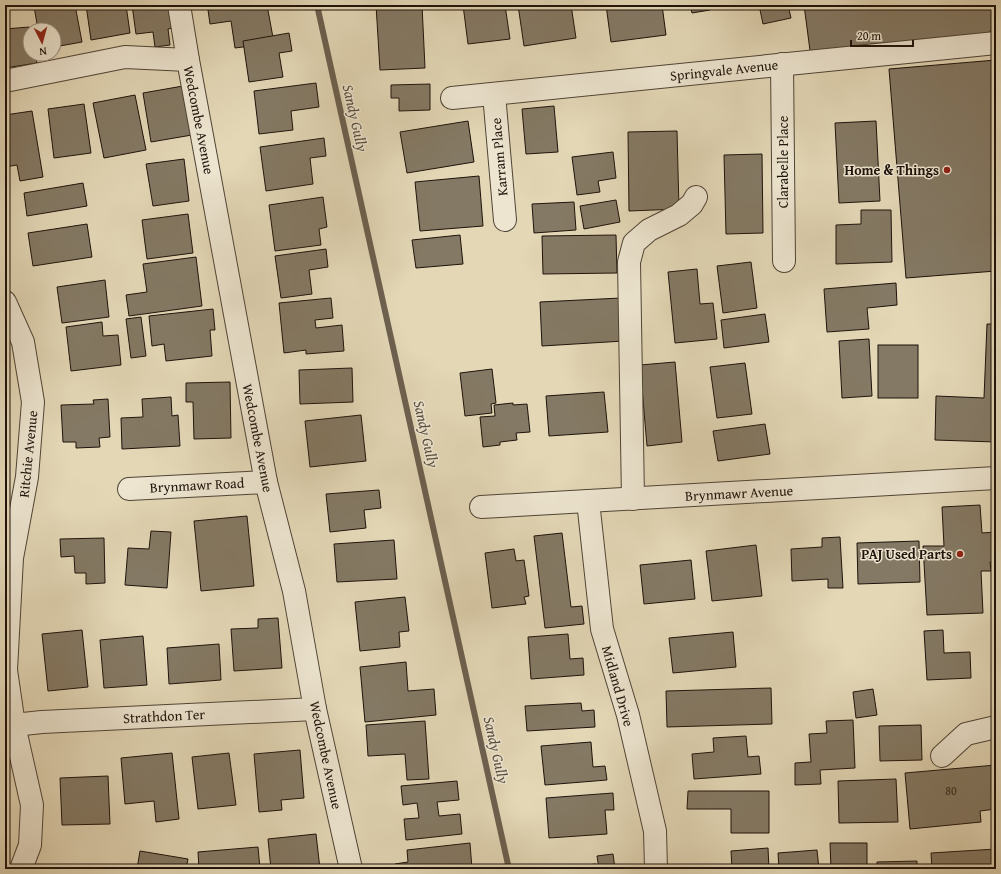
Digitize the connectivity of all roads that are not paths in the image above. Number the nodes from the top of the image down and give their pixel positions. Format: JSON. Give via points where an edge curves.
{"nodes":[{"id":1,"x":179,"y":5,"type":"edge"},
{"id":2,"x":996,"y":43,"type":"edge"},
{"id":3,"x":188,"y":60,"type":"junction"},
{"id":4,"x":782,"y":64,"type":"junction"},
{"id":5,"x":5,"y":81,"type":"edge"},
{"id":6,"x":494,"y":94,"type":"junction"},
{"id":7,"x":452,"y":98,"type":"dead end"},
{"id":8,"x":696,"y":197,"type":"dead end"},
{"id":9,"x":505,"y":220,"type":"dead end"},
{"id":10,"x":784,"y":261,"type":"dead end"},
{"id":11,"x":5,"y":302,"type":"edge"},
{"id":12,"x":996,"y":478,"type":"edge"},
{"id":13,"x":266,"y":482,"type":"junction"},
{"id":14,"x":129,"y":489,"type":"dead end"},
{"id":15,"x":632,"y":499,"type":"junction"},
{"id":16,"x":588,"y":501,"type":"junction"},
{"id":17,"x":481,"y":507,"type":"dead end"},
{"id":18,"x":315,"y":709,"type":"junction"},
{"id":19,"x":14,"y":725,"type":"junction"},
{"id":20,"x":996,"y":727,"type":"edge"},
{"id":21,"x":942,"y":756,"type":"dead end"},
{"id":22,"x":21,"y":869,"type":"edge"},
{"id":23,"x":351,"y":869,"type":"edge"},
{"id":24,"x":656,"y":869,"type":"edge"}],
"edges":[{"from":1,"to":3,"type":"street","name":"Wedcombe Avenue"},
{"from":2,"to":4,"type":"street","name":"Springvale Avenue"},
{"from":3,"to":5,"type":"street","via":[[125,57]]},
{"from":3,"to":13,"type":"street","name":"Wedcombe Avenue"},
{"from":4,"to":6,"type":"street","name":"Springvale Avenue"},
{"from":4,"to":10,"type":"street","name":"Clarabelle Place"},
{"from":6,"to":7,"type":"street","name":"Springvale Avenue"},
{"from":6,"to":9,"type":"street","name":"Karram Place"},
{"from":8,"to":15,"type":"street","via":[[679,215],[649,230],[634,243],[629,262]]},
{"from":11,"to":19,"type":"street","name":"Ritchie Avenue","via":[[23,342],[33,402],[27,477],[12,558],[6,670]]},
{"from":12,"to":15,"type":"street","name":"Brynmawr Avenue"},
{"from":13,"to":14,"type":"street","name":"Brynmawr Road"},
{"from":13,"to":18,"type":"street","name":"Wedcombe Avenue","via":[[294,590]]},
{"from":15,"to":16,"type":"street","name":"Brynmawr Avenue"},
{"from":16,"to":17,"type":"street","name":"Brynmawr Avenue"},
{"from":16,"to":24,"type":"street","name":"Midland Drive","via":[[602,630],[628,715],[655,831]]},
{"from":18,"to":19,"type":"street","name":"Strathdon Ter"},
{"from":18,"to":23,"type":"street","name":"Wedcombe Avenue"},
{"from":19,"to":22,"type":"street","name":"Ritchie Avenue","via":[[32,805],[30,845]]},
{"from":20,"to":21,"type":"street","via":[[966,734]]}]}
